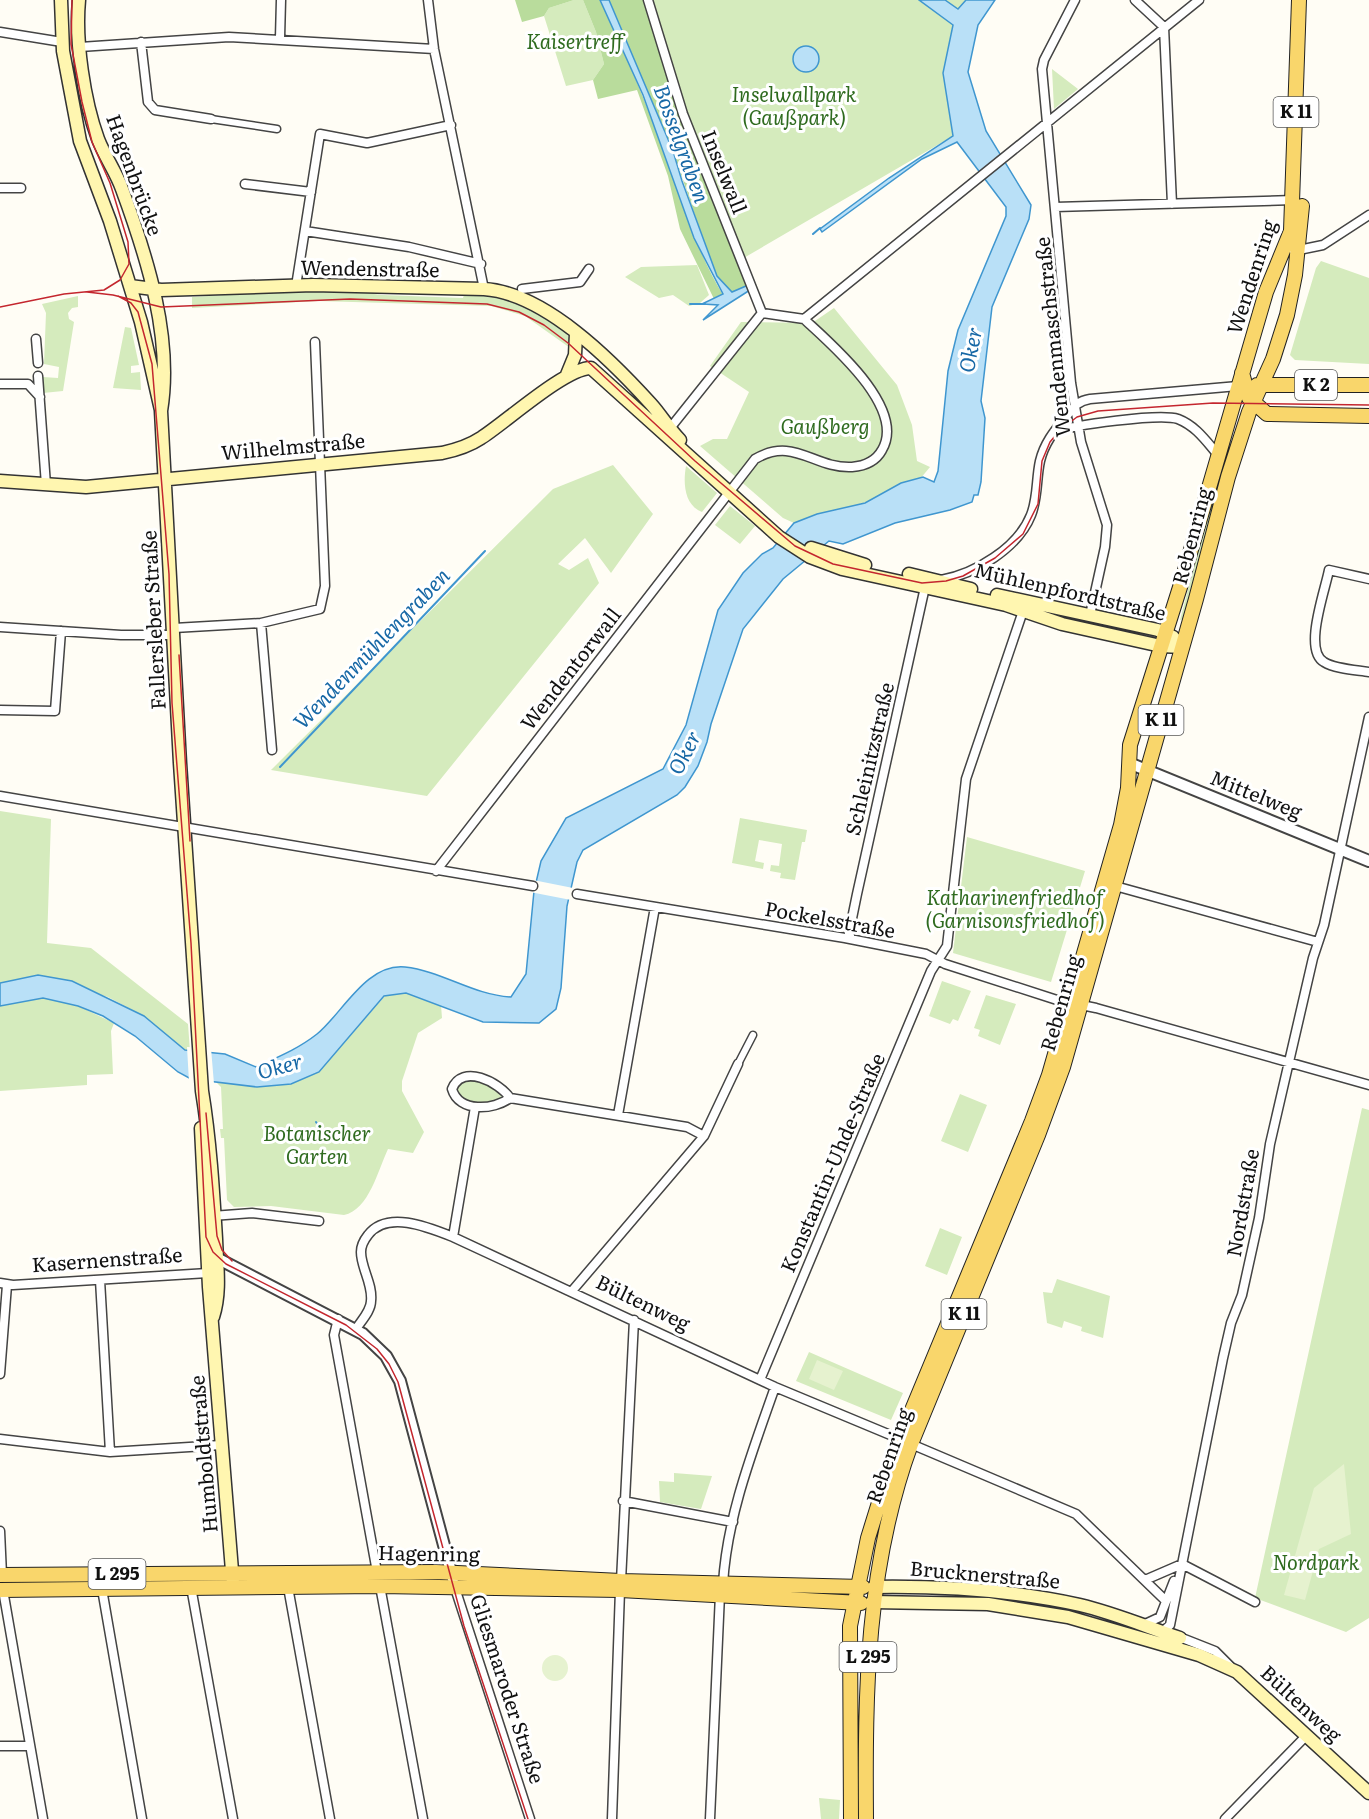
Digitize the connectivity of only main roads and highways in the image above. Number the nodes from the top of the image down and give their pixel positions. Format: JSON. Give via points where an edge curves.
{"nodes":[{"id":1,"x":61,"y":0,"type":"edge"},
{"id":2,"x":79,"y":0,"type":"edge"},
{"id":3,"x":1299,"y":0,"type":"edge"},
{"id":4,"x":1307,"y":0,"type":"edge"},
{"id":5,"x":1292,"y":251,"type":"junction"},
{"id":6,"x":130,"y":286,"type":"junction"},
{"id":7,"x":153,"y":290,"type":"junction"},
{"id":8,"x":576,"y":333,"type":"junction"},
{"id":9,"x":566,"y":377,"type":"junction"},
{"id":10,"x":1263,"y":385,"type":"junction"},
{"id":11,"x":1369,"y":385,"type":"edge"},
{"id":12,"x":1241,"y":386,"type":"junction"},
{"id":13,"x":1253,"y":403,"type":"junction"},
{"id":14,"x":161,"y":411,"type":"junction"},
{"id":15,"x":1236,"y":413,"type":"junction"},
{"id":16,"x":1267,"y":414,"type":"junction"},
{"id":17,"x":1369,"y":416,"type":"edge"},
{"id":18,"x":1243,"y":429,"type":"junction"},
{"id":19,"x":666,"y":430,"type":"junction"},
{"id":20,"x":166,"y":479,"type":"junction"},
{"id":21,"x":0,"y":481,"type":"edge"},
{"id":22,"x":813,"y":554,"type":"junction"},
{"id":23,"x":1164,"y":639,"type":"junction"},
{"id":24,"x":1182,"y":647,"type":"junction"},
{"id":25,"x":1076,"y":1004,"type":"junction"},
{"id":26,"x":198,"y":1041,"type":"joint"},
{"id":27,"x":905,"y":1442,"type":"junction"},
{"id":28,"x":1,"y":1575,"type":"edge"},
{"id":29,"x":379,"y":1579,"type":"junction"},
{"id":30,"x":233,"y":1580,"type":"junction"},
{"id":31,"x":620,"y":1586,"type":"junction"},
{"id":32,"x":857,"y":1587,"type":"junction"},
{"id":33,"x":874,"y":1587,"type":"junction"},
{"id":34,"x":721,"y":1589,"type":"junction"},
{"id":35,"x":1,"y":1590,"type":"edge"},
{"id":36,"x":872,"y":1602,"type":"junction"},
{"id":37,"x":854,"y":1603,"type":"junction"},
{"id":38,"x":1163,"y":1630,"type":"joint"},
{"id":39,"x":1180,"y":1644,"type":"junction"},
{"id":40,"x":1369,"y":1793,"type":"edge"},
{"id":41,"x":850,"y":1819,"type":"edge"},
{"id":42,"x":866,"y":1819,"type":"edge"}],
"edges":[{"from":1,"to":6,"type":"main road","name":"Hagenbrücke","via":[[62,42],[80,141]]},
{"from":2,"to":7,"type":"main road","name":"Hagenbrücke","via":[[79,42],[95,131],[123,192]]},
{"from":3,"to":5,"type":"main road","name":"Wendenring","number":"K 11"},
{"from":4,"to":5,"type":"main road","name":"Wendenring","number":"K 11","via":[[1302,200]]},
{"from":5,"to":10,"type":"main road","name":"Wendenring","number":"K 11","via":[[1287,315]]},
{"from":5,"to":12,"type":"main road","name":"Wendenring","number":"K 11","via":[[1270,277]]},
{"from":6,"to":7,"type":"main road","name":"Wendenstraße"},
{"from":6,"to":14,"type":"main road","name":"Fallersleber Straße"},
{"from":7,"to":8,"type":"main road","name":"Wendenstraße","via":[[296,286],[484,289],[528,302]]},
{"from":7,"to":14,"type":"main road","name":"Fallersleber Straße","via":[[164,360]]},
{"from":8,"to":9,"type":"main road","via":[[575,355]]},
{"from":8,"to":19,"type":"main road","name":"Wendenstraße","via":[[649,402]]},
{"from":9,"to":19,"type":"main road","via":[[584,368],[595,370]]},
{"from":9,"to":20,"type":"main road","name":"Wilhelmstraße","via":[[482,438],[458,449],[423,456]]},
{"from":10,"to":11,"type":"main road","number":"K 2"},
{"from":10,"to":12,"type":"main road","number":"K 2"},
{"from":10,"to":13,"type":"main road","name":"Rebenring","number":"K 11"},
{"from":12,"to":13,"type":"main road"},
{"from":12,"to":15,"type":"main road","name":"Rebenring","number":"K 11"},
{"from":13,"to":16,"type":"main road"},
{"from":13,"to":18,"type":"main road","name":"Rebenring","number":"K 11"},
{"from":14,"to":20,"type":"main road","name":"Fallersleber Straße"},
{"from":15,"to":18,"type":"main road","number":"K 11"},
{"from":15,"to":23,"type":"main road","name":"Rebenring","number":"K 11","via":[[1219,456]]},
{"from":16,"to":17,"type":"main road","number":"K 2"},
{"from":16,"to":18,"type":"main road"},
{"from":18,"to":24,"type":"main road","name":"Rebenring","number":"K 11"},
{"from":19,"to":22,"type":"main road","name":"Mühlenpfordtstraße","via":[[782,534]]},
{"from":20,"to":21,"type":"main road","name":"Wilhelmstraße","via":[[86,487]]},
{"from":20,"to":26,"type":"main road","name":"Fallersleber Straße"},
{"from":22,"to":23,"type":"main road","name":"Mühlenpfordtstraße","via":[[1090,615]]},
{"from":22,"to":23,"type":"main road","name":"Mühlenpfordtstraße","via":[[842,568],[1023,611],[1054,622]]},
{"from":23,"to":24,"type":"main road","name":"Mühlenpfordtstraße"},
{"from":23,"to":25,"type":"main road","name":"Rebenring","number":"K 11","via":[[1133,735],[1121,825]]},
{"from":24,"to":25,"type":"main road","name":"Rebenring","number":"K 11","via":[[1115,886]]},
{"from":25,"to":27,"type":"main road","name":"Rebenring","number":"K 11","via":[[1063,1067],[1038,1135]]},
{"from":26,"to":30,"type":"main road","name":"Humboldtstraße","via":[[201,1155],[210,1217],[221,1445]]},
{"from":27,"to":32,"type":"main road","name":"Rebenring","number":"K 11","via":[[880,1496]]},
{"from":27,"to":33,"type":"main road","name":"Rebenring","number":"K 11"},
{"from":28,"to":30,"type":"main road","name":"Hagenring","number":"L 295"},
{"from":29,"to":30,"type":"main road","name":"Hagenring","number":"L 295"},
{"from":29,"to":30,"type":"main road","name":"Hagenring","number":"L 295","via":[[288,1587]]},
{"from":29,"to":31,"type":"main road","name":"Hagenring","number":"L 295","via":[[455,1588]]},
{"from":29,"to":31,"type":"main road","name":"Hagenring","number":"L 295","via":[[452,1572]]},
{"from":30,"to":35,"type":"main road","name":"Hagenring","number":"L 295","via":[[191,1587]]},
{"from":31,"to":34,"type":"main road","name":"Hagenring","number":"L 295"},
{"from":32,"to":33,"type":"main road","number":"L 295"},
{"from":32,"to":34,"type":"main road","name":"Hagenring","number":"L 295"},
{"from":32,"to":37,"type":"main road","number":"L 295"},
{"from":33,"to":36,"type":"main road","number":"K 11"},
{"from":33,"to":38,"type":"main road","name":"Brucknerstraße","via":[[1034,1596],[1081,1605]]},
{"from":34,"to":37,"type":"main road","name":"Hagenring","number":"L 295"},
{"from":36,"to":37,"type":"main road","number":"L 295"},
{"from":36,"to":39,"type":"main road","name":"Brucknerstraße","via":[[1007,1606],[1077,1619],[1134,1637]]},
{"from":36,"to":42,"type":"main road","number":"L 295"},
{"from":37,"to":41,"type":"main road","number":"L 295","via":[[850,1626]]},
{"from":38,"to":39,"type":"main road","name":"Bültenweg"},
{"from":39,"to":40,"type":"main road","name":"Bültenweg","via":[[1232,1668]]}]}
